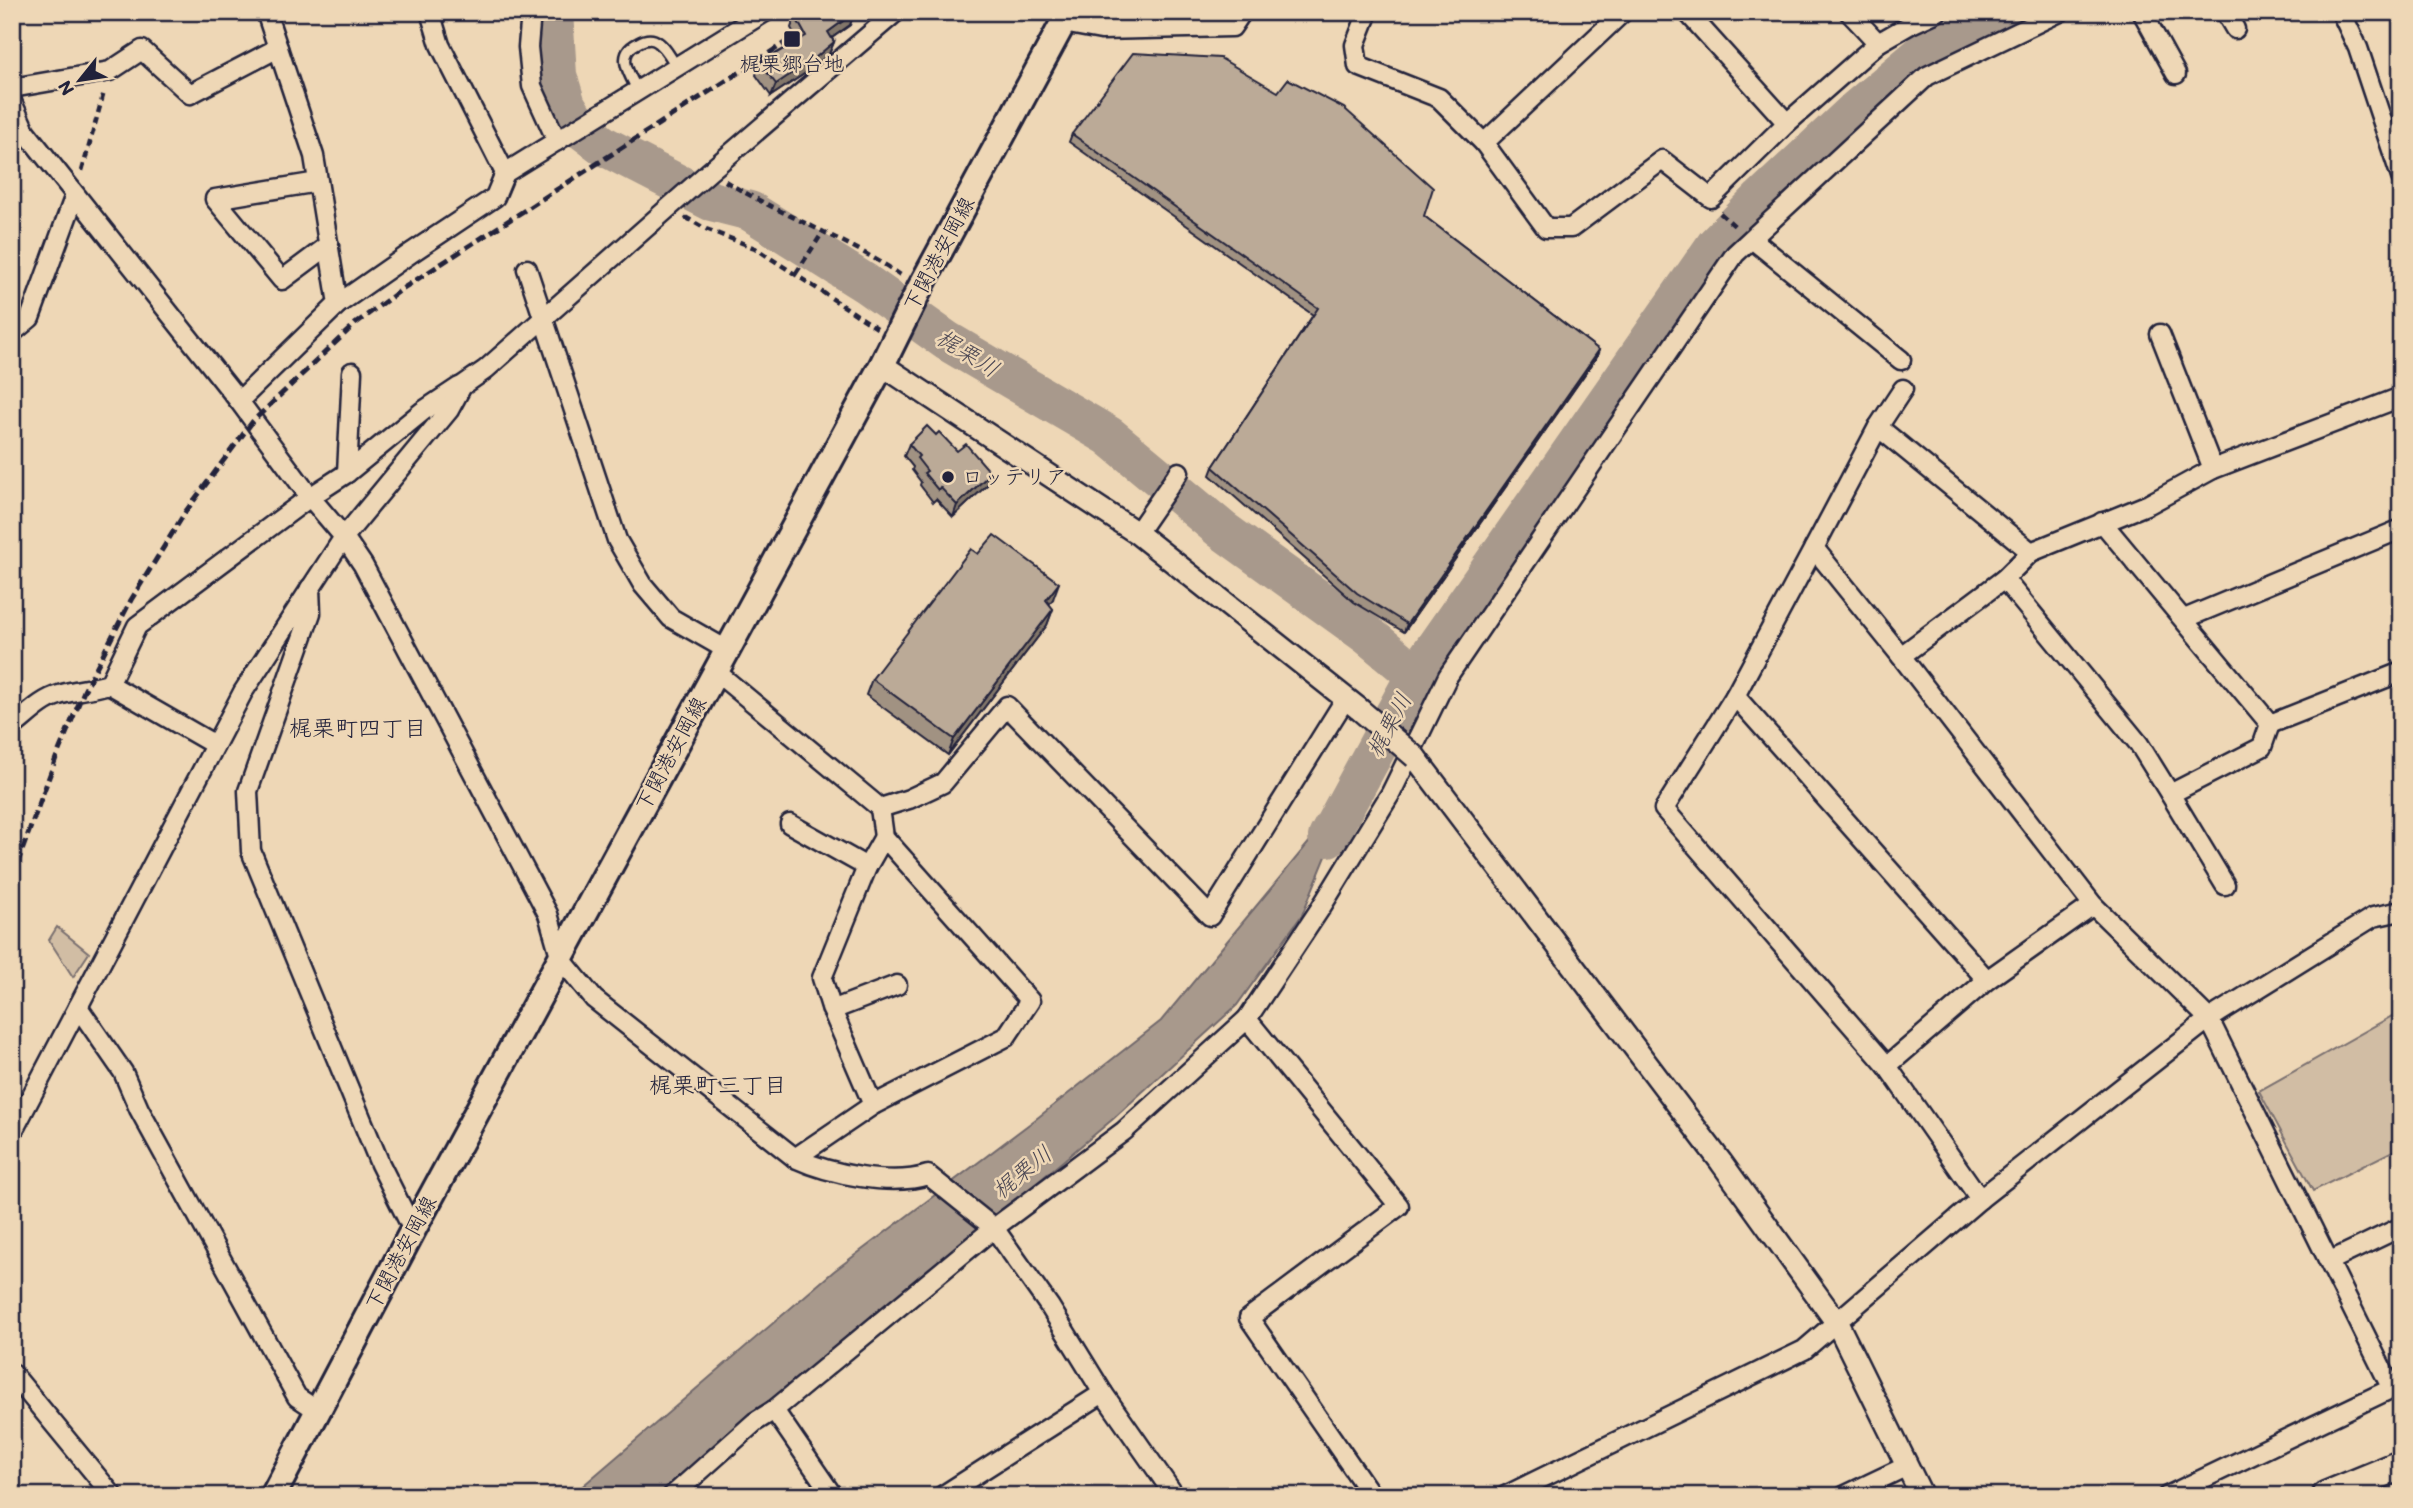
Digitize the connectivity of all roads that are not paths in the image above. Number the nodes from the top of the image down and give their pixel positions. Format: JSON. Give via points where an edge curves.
{"nodes":[{"id":1,"x":265,"y":12,"type":"edge"},
{"id":2,"x":430,"y":12,"type":"edge"},
{"id":3,"x":531,"y":12,"type":"edge"},
{"id":4,"x":765,"y":12,"type":"edge"},
{"id":5,"x":896,"y":12,"type":"edge"},
{"id":6,"x":1242,"y":12,"type":"edge"},
{"id":7,"x":1368,"y":12,"type":"edge"},
{"id":8,"x":1623,"y":12,"type":"edge"},
{"id":9,"x":1687,"y":12,"type":"edge"},
{"id":10,"x":1849,"y":12,"type":"edge"},
{"id":11,"x":1937,"y":12,"type":"edge"},
{"id":12,"x":2060,"y":12,"type":"edge"},
{"id":13,"x":2142,"y":12,"type":"edge"},
{"id":14,"x":2225,"y":12,"type":"edge"},
{"id":15,"x":2342,"y":12,"type":"edge"},
{"id":16,"x":1066,"y":18,"type":"edge"},
{"id":17,"x":2235,"y":29,"type":"dead end"},
{"id":18,"x":1878,"y":43,"type":"junction"},
{"id":19,"x":278,"y":48,"type":"junction"},
{"id":20,"x":676,"y":66,"type":"junction"},
{"id":21,"x":2176,"y":74,"type":"dead end"},
{"id":22,"x":12,"y":88,"type":"edge"},
{"id":23,"x":638,"y":91,"type":"junction"},
{"id":24,"x":12,"y":102,"type":"edge"},
{"id":25,"x":1787,"y":123,"type":"junction"},
{"id":26,"x":560,"y":139,"type":"junction"},
{"id":27,"x":1484,"y":142,"type":"junction"},
{"id":28,"x":505,"y":173,"type":"junction"},
{"id":29,"x":2401,"y":177,"type":"edge"},
{"id":30,"x":318,"y":183,"type":"junction"},
{"id":31,"x":75,"y":195,"type":"junction"},
{"id":32,"x":1748,"y":236,"type":"junction"},
{"id":33,"x":329,"y":245,"type":"junction"},
{"id":34,"x":527,"y":269,"type":"dead end"},
{"id":35,"x":338,"y":304,"type":"junction"},
{"id":36,"x":544,"y":318,"type":"junction"},
{"id":37,"x":12,"y":333,"type":"edge"},
{"id":38,"x":2160,"y":334,"type":"dead end"},
{"id":39,"x":1901,"y":360,"type":"dead end"},
{"id":40,"x":882,"y":365,"type":"junction"},
{"id":41,"x":352,"y":372,"type":"dead end"},
{"id":42,"x":462,"y":386,"type":"junction"},
{"id":43,"x":1903,"y":389,"type":"dead end"},
{"id":44,"x":2401,"y":397,"type":"edge"},
{"id":45,"x":239,"y":401,"type":"junction"},
{"id":46,"x":1878,"y":427,"type":"junction"},
{"id":47,"x":2213,"y":469,"type":"junction"},
{"id":48,"x":1179,"y":472,"type":"dead end"},
{"id":49,"x":347,"y":473,"type":"junction"},
{"id":50,"x":310,"y":497,"type":"junction"},
{"id":51,"x":2102,"y":522,"type":"junction"},
{"id":52,"x":2401,"y":529,"type":"edge"},
{"id":53,"x":1137,"y":533,"type":"junction"},
{"id":54,"x":344,"y":537,"type":"junction"},
{"id":55,"x":1815,"y":548,"type":"junction"},
{"id":56,"x":2031,"y":552,"type":"junction"},
{"id":57,"x":2004,"y":579,"type":"junction"},
{"id":58,"x":310,"y":588,"type":"junction"},
{"id":59,"x":2184,"y":619,"type":"junction"},
{"id":60,"x":1901,"y":656,"type":"junction"},
{"id":61,"x":721,"y":660,"type":"junction"},
{"id":62,"x":2401,"y":672,"type":"edge"},
{"id":63,"x":109,"y":684,"type":"junction"},
{"id":64,"x":1735,"y":696,"type":"junction"},
{"id":65,"x":1353,"y":703,"type":"junction"},
{"id":66,"x":2270,"y":724,"type":"junction"},
{"id":67,"x":12,"y":727,"type":"edge"},
{"id":68,"x":215,"y":745,"type":"junction"},
{"id":69,"x":2171,"y":794,"type":"junction"},
{"id":70,"x":880,"y":808,"type":"junction"},
{"id":71,"x":790,"y":824,"type":"dead end"},
{"id":72,"x":884,"y":837,"type":"junction"},
{"id":73,"x":867,"y":867,"type":"junction"},
{"id":74,"x":2225,"y":885,"type":"dead end"},
{"id":75,"x":2093,"y":905,"type":"junction"},
{"id":76,"x":2401,"y":911,"type":"edge"},
{"id":77,"x":561,"y":959,"type":"junction"},
{"id":78,"x":1987,"y":980,"type":"junction"},
{"id":79,"x":897,"y":985,"type":"dead end"},
{"id":80,"x":78,"y":1007,"type":"junction"},
{"id":81,"x":832,"y":1010,"type":"junction"},
{"id":82,"x":1247,"y":1019,"type":"junction"},
{"id":83,"x":2209,"y":1019,"type":"junction"},
{"id":84,"x":1887,"y":1066,"type":"junction"},
{"id":85,"x":873,"y":1105,"type":"junction"},
{"id":86,"x":12,"y":1133,"type":"edge"},
{"id":87,"x":795,"y":1158,"type":"junction"},
{"id":88,"x":1980,"y":1199,"type":"junction"},
{"id":89,"x":2401,"y":1227,"type":"edge"},
{"id":90,"x":994,"y":1228,"type":"junction"},
{"id":91,"x":413,"y":1230,"type":"junction"},
{"id":92,"x":2330,"y":1261,"type":"junction"},
{"id":93,"x":1837,"y":1323,"type":"junction"},
{"id":94,"x":12,"y":1373,"type":"edge"},
{"id":95,"x":2396,"y":1386,"type":"edge"},
{"id":96,"x":1103,"y":1393,"type":"junction"},
{"id":97,"x":318,"y":1410,"type":"junction"},
{"id":98,"x":774,"y":1410,"type":"junction"},
{"id":99,"x":2401,"y":1465,"type":"edge"},
{"id":100,"x":1907,"y":1466,"type":"junction"},
{"id":101,"x":113,"y":1496,"type":"edge"},
{"id":102,"x":274,"y":1496,"type":"edge"},
{"id":103,"x":672,"y":1496,"type":"edge"},
{"id":104,"x":833,"y":1496,"type":"edge"},
{"id":105,"x":942,"y":1496,"type":"edge"},
{"id":106,"x":1175,"y":1496,"type":"edge"},
{"id":107,"x":1372,"y":1496,"type":"edge"},
{"id":108,"x":1506,"y":1496,"type":"edge"},
{"id":109,"x":1844,"y":1496,"type":"edge"},
{"id":110,"x":1922,"y":1496,"type":"edge"},
{"id":111,"x":2167,"y":1496,"type":"edge"},
{"id":112,"x":2326,"y":1496,"type":"edge"}],
"edges":[{"from":1,"to":19,"type":"street"},
{"from":2,"to":28,"type":"street","via":[[440,45]]},
{"from":3,"to":26,"type":"street","via":[[532,86]]},
{"from":4,"to":20,"type":"street"},
{"from":5,"to":36,"type":"street"},
{"from":6,"to":16,"type":"street","via":[[1232,27],[1101,30]]},
{"from":7,"to":27,"type":"street","via":[[1355,46],[1358,66],[1439,98]]},
{"from":8,"to":27,"type":"street"},
{"from":9,"to":25,"type":"street"},
{"from":10,"to":18,"type":"street"},
{"from":11,"to":18,"type":"street"},
{"from":12,"to":32,"type":"street","via":[[1927,76]]},
{"from":13,"to":21,"type":"street"},
{"from":14,"to":17,"type":"street"},
{"from":15,"to":29,"type":"street"},
{"from":16,"to":40,"type":"main road","name":"下関港安岡線"},
{"from":18,"to":25,"type":"street"},
{"from":19,"to":22,"type":"street","via":[[190,94],[142,50],[110,71]]},
{"from":19,"to":30,"type":"street","via":[[314,156]]},
{"from":20,"to":23,"type":"street"},
{"from":20,"to":23,"type":"lane","via":[[653,40],[644,39],[630,47],[624,55],[625,67]]},
{"from":23,"to":26,"type":"street"},
{"from":24,"to":31,"type":"street","via":[[25,131]]},
{"from":25,"to":27,"type":"street","via":[[1711,198],[1662,160],[1571,228],[1546,228]]},
{"from":26,"to":28,"type":"street"},
{"from":28,"to":35,"type":"street","via":[[495,197]]},
{"from":30,"to":33,"type":"street"},
{"from":30,"to":33,"type":"street","via":[[215,199],[282,280]]},
{"from":31,"to":37,"type":"street","via":[[30,318]]},
{"from":31,"to":45,"type":"street"},
{"from":32,"to":39,"type":"street"},
{"from":32,"to":82,"type":"street","via":[[1448,676],[1391,793]]},
{"from":33,"to":35,"type":"street"},
{"from":34,"to":36,"type":"street"},
{"from":35,"to":45,"type":"street"},
{"from":36,"to":42,"type":"street"},
{"from":36,"to":61,"type":"street","via":[[617,540],[643,585],[671,618]]},
{"from":38,"to":47,"type":"street"},
{"from":40,"to":53,"type":"street"},
{"from":40,"to":61,"type":"main road","name":"下関港安岡線"},
{"from":41,"to":49,"type":"street"},
{"from":42,"to":49,"type":"street","via":[[422,411]]},
{"from":42,"to":54,"type":"street","via":[[449,410]]},
{"from":43,"to":46,"type":"street"},
{"from":44,"to":47,"type":"street"},
{"from":45,"to":50,"type":"street"},
{"from":46,"to":55,"type":"street"},
{"from":46,"to":56,"type":"street"},
{"from":47,"to":51,"type":"street","via":[[2149,504]]},
{"from":48,"to":53,"type":"street"},
{"from":49,"to":50,"type":"street"},
{"from":50,"to":54,"type":"street"},
{"from":50,"to":63,"type":"street","via":[[137,626]]},
{"from":51,"to":56,"type":"street"},
{"from":51,"to":59,"type":"street"},
{"from":52,"to":59,"type":"street"},
{"from":53,"to":65,"type":"street"},
{"from":54,"to":58,"type":"street"},
{"from":54,"to":77,"type":"street","via":[[389,611],[548,914]]},
{"from":55,"to":60,"type":"street"},
{"from":55,"to":64,"type":"street"},
{"from":56,"to":57,"type":"street"},
{"from":57,"to":60,"type":"street"},
{"from":57,"to":69,"type":"street","via":[[2138,744]]},
{"from":58,"to":68,"type":"street"},
{"from":58,"to":91,"type":"street","via":[[311,613],[248,791],[251,851],[380,1164]]},
{"from":59,"to":66,"type":"street"},
{"from":60,"to":75,"type":"street"},
{"from":61,"to":70,"type":"street"},
{"from":61,"to":77,"type":"main road","name":"下関港安岡線"},
{"from":62,"to":66,"type":"street"},
{"from":63,"to":67,"type":"street","via":[[45,701]]},
{"from":63,"to":68,"type":"street"},
{"from":64,"to":78,"type":"street"},
{"from":64,"to":84,"type":"street","via":[[1664,809]]},
{"from":65,"to":70,"type":"street","via":[[1210,916],[1007,706],[943,783]]},
{"from":65,"to":93,"type":"street","bridge":true,"via":[[1415,757]]},
{"from":66,"to":69,"type":"street","via":[[2262,747]]},
{"from":68,"to":80,"type":"street"},
{"from":69,"to":74,"type":"street"},
{"from":70,"to":72,"type":"street"},
{"from":71,"to":73,"type":"street"},
{"from":72,"to":73,"type":"street"},
{"from":72,"to":85,"type":"street","via":[[1030,1001],[1006,1037]]},
{"from":73,"to":81,"type":"street","via":[[822,978]]},
{"from":75,"to":78,"type":"street"},
{"from":75,"to":83,"type":"street"},
{"from":76,"to":83,"type":"street","via":[[2374,917]]},
{"from":77,"to":87,"type":"street","via":[[594,999]]},
{"from":77,"to":91,"type":"main road","name":"下関港安岡線"},
{"from":78,"to":84,"type":"street"},
{"from":79,"to":81,"type":"street"},
{"from":80,"to":86,"type":"street"},
{"from":80,"to":97,"type":"street","via":[[123,1072],[297,1397]]},
{"from":81,"to":85,"type":"street"},
{"from":82,"to":90,"type":"street","via":[[1124,1131]]},
{"from":82,"to":107,"type":"street","via":[[1399,1206],[1249,1318]]},
{"from":83,"to":88,"type":"street"},
{"from":83,"to":92,"type":"street"},
{"from":84,"to":88,"type":"street"},
{"from":85,"to":87,"type":"street"},
{"from":87,"to":90,"type":"street","via":[[841,1175],[913,1180],[928,1175]]},
{"from":88,"to":93,"type":"street"},
{"from":89,"to":92,"type":"street"},
{"from":90,"to":96,"type":"street"},
{"from":90,"to":98,"type":"street"},
{"from":91,"to":97,"type":"main road","name":"下関港安岡線"},
{"from":92,"to":95,"type":"street"},
{"from":93,"to":100,"type":"street"},
{"from":93,"to":108,"type":"street","via":[[1804,1350]]},
{"from":94,"to":101,"type":"street"},
{"from":95,"to":111,"type":"street"},
{"from":96,"to":105,"type":"street"},
{"from":96,"to":106,"type":"street"},
{"from":97,"to":102,"type":"main road","name":"下関港安岡線"},
{"from":98,"to":103,"type":"street"},
{"from":98,"to":104,"type":"street"},
{"from":99,"to":112,"type":"highway"},
{"from":100,"to":109,"type":"street"},
{"from":100,"to":110,"type":"street"}]}
